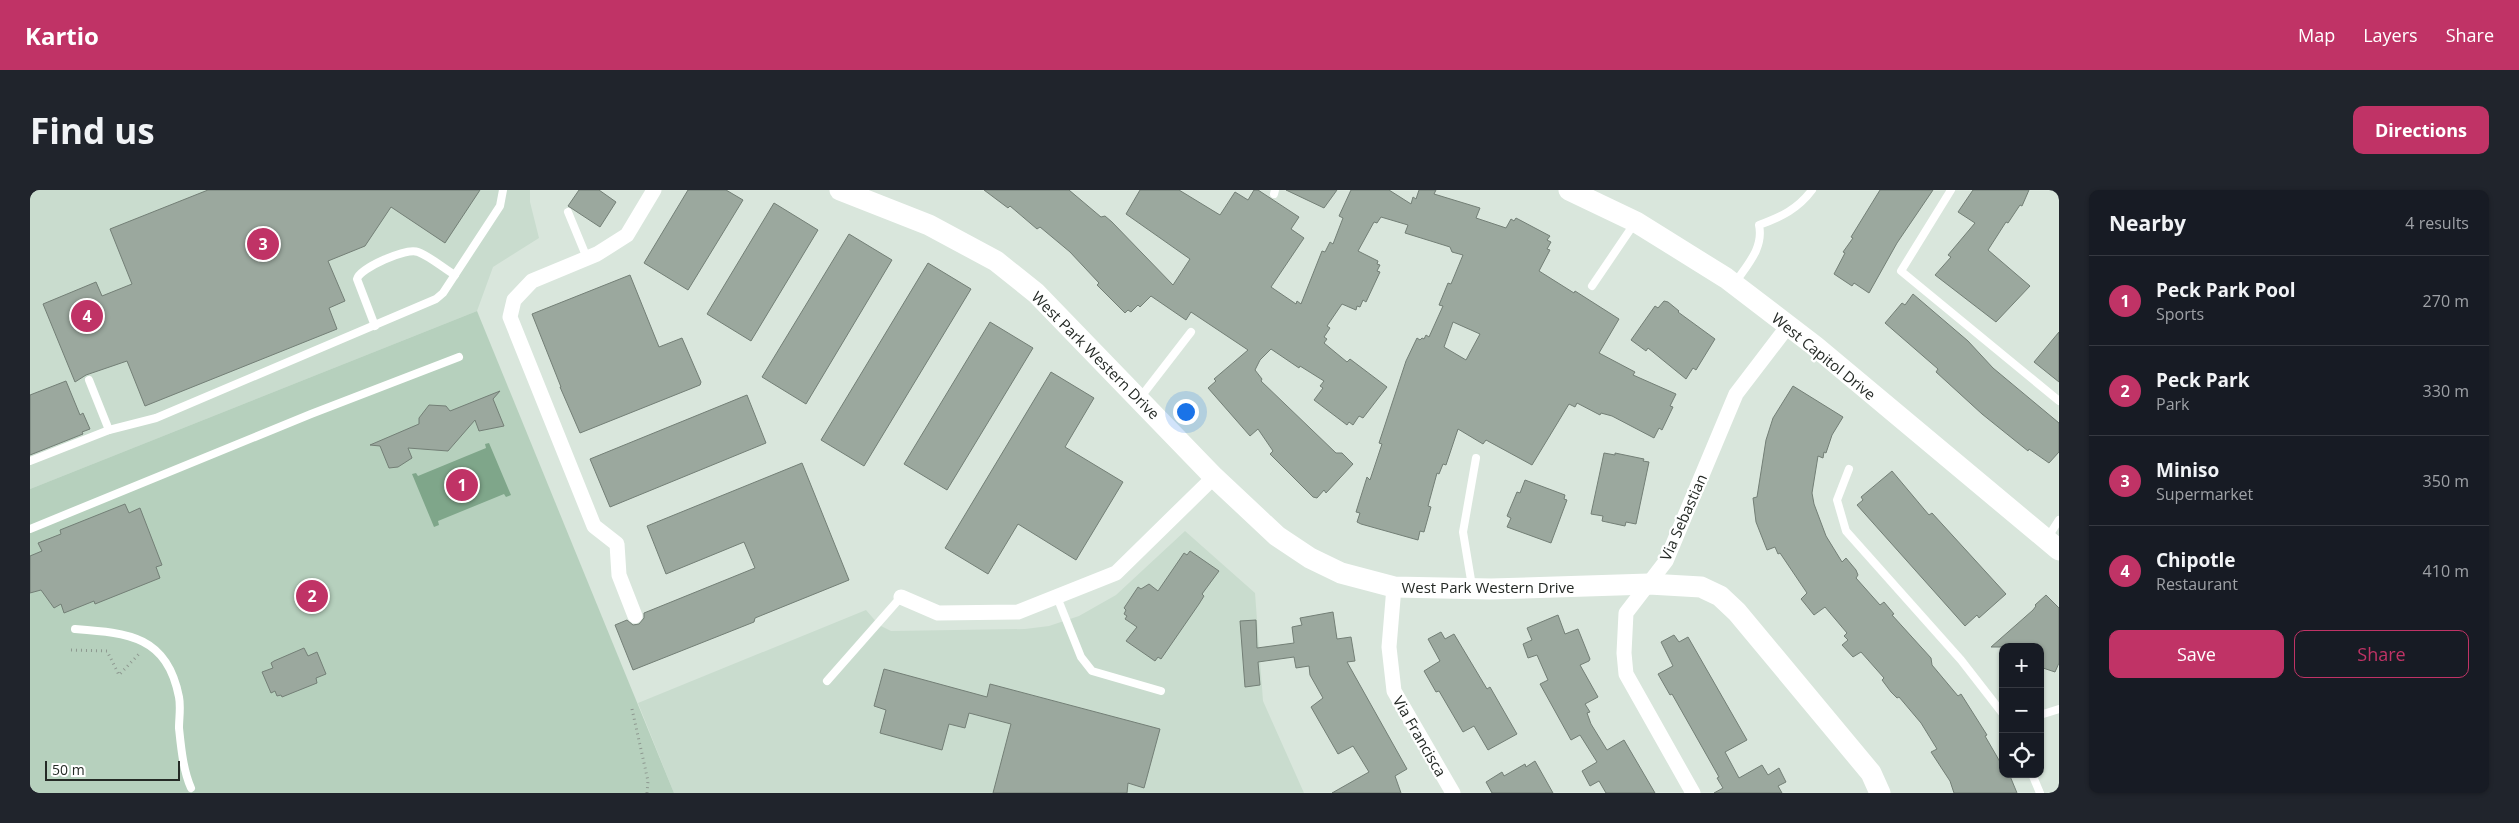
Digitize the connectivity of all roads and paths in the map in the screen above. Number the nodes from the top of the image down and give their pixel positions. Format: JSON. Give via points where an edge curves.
{"nodes":[{"id":1,"x":503,"y":190,"type":"edge"},
{"id":2,"x":654,"y":190,"type":"edge"},
{"id":3,"x":1569,"y":190,"type":"edge"},
{"id":4,"x":1812,"y":190,"type":"edge"},
{"id":5,"x":1951,"y":190,"type":"edge"},
{"id":6,"x":854,"y":192,"type":"edge"},
{"id":7,"x":568,"y":212,"type":"dead end"},
{"id":8,"x":1636,"y":222,"type":"junction"},
{"id":9,"x":587,"y":258,"type":"junction"},
{"id":10,"x":455,"y":275,"type":"junction"},
{"id":11,"x":1734,"y":284,"type":"junction"},
{"id":12,"x":1592,"y":286,"type":"dead end"},
{"id":13,"x":374,"y":326,"type":"junction"},
{"id":14,"x":1788,"y":326,"type":"junction"},
{"id":15,"x":1190,"y":332,"type":"dead end"},
{"id":16,"x":460,"y":357,"type":"dead end"},
{"id":17,"x":89,"y":380,"type":"dead end"},
{"id":18,"x":1140,"y":398,"type":"junction"},
{"id":19,"x":2059,"y":401,"type":"edge"},
{"id":20,"x":109,"y":430,"type":"junction"},
{"id":21,"x":1476,"y":458,"type":"dead end"},
{"id":22,"x":30,"y":462,"type":"edge"},
{"id":23,"x":1850,"y":469,"type":"dead end"},
{"id":24,"x":1214,"y":477,"type":"junction"},
{"id":25,"x":2059,"y":520,"type":"edge"},
{"id":26,"x":30,"y":529,"type":"edge"},
{"id":27,"x":2053,"y":544,"type":"edge"},
{"id":28,"x":1649,"y":584,"type":"junction"},
{"id":29,"x":1394,"y":587,"type":"junction"},
{"id":30,"x":1472,"y":588,"type":"junction"},
{"id":31,"x":901,"y":597,"type":"joint"},
{"id":32,"x":1057,"y":597,"type":"junction"},
{"id":33,"x":636,"y":616,"type":"dead end"},
{"id":34,"x":75,"y":629,"type":"dead end"},
{"id":35,"x":149,"y":644,"type":"junction"},
{"id":36,"x":70,"y":650,"type":"dead end"},
{"id":37,"x":827,"y":681,"type":"dead end"},
{"id":38,"x":1161,"y":691,"type":"dead end"},
{"id":39,"x":2059,"y":708,"type":"edge"},
{"id":40,"x":632,"y":709,"type":"dead end"},
{"id":41,"x":1999,"y":709,"type":"edge"},
{"id":42,"x":2044,"y":714,"type":"edge"},
{"id":43,"x":2034,"y":778,"type":"edge"},
{"id":44,"x":191,"y":788,"type":"dead end"},
{"id":45,"x":647,"y":793,"type":"edge"},
{"id":46,"x":1453,"y":793,"type":"edge"},
{"id":47,"x":1693,"y":793,"type":"edge"},
{"id":48,"x":1880,"y":793,"type":"edge"},
{"id":49,"x":2040,"y":793,"type":"edge"}],
"edges":[{"from":1,"to":10,"type":"lane","via":[[500,206]]},
{"from":2,"to":9,"type":"street","via":[[627,235]]},
{"from":3,"to":8,"type":"street","name":"West Capitol Drive"},
{"from":4,"to":11,"type":"lane","via":[[1793,210],[1759,225],[1762,236],[1758,249]]},
{"from":5,"to":19,"type":"lane","via":[[1902,271]]},
{"from":6,"to":18,"type":"street","name":"West Park Western Drive","via":[[929,225],[996,261],[1036,293]]},
{"from":7,"to":9,"type":"lane"},
{"from":8,"to":11,"type":"street","name":"West Capitol Drive"},
{"from":8,"to":12,"type":"lane"},
{"from":9,"to":33,"type":"street","via":[[532,281],[514,300],[510,317],[594,526],[617,544],[619,575]]},
{"from":10,"to":13,"type":"lane","via":[[436,299]]},
{"from":10,"to":13,"type":"lane","via":[[418,252],[409,251],[363,270],[357,279]]},
{"from":11,"to":14,"type":"street","name":"West Capitol Drive"},
{"from":13,"to":20,"type":"lane","via":[[156,418]]},
{"from":14,"to":27,"type":"street","name":"West Capitol Drive"},
{"from":14,"to":28,"type":"street","name":"Via Sebastian","via":[[1736,394],[1666,561]]},
{"from":15,"to":18,"type":"lane"},
{"from":16,"to":26,"type":"lane"},
{"from":17,"to":20,"type":"lane"},
{"from":18,"to":24,"type":"street","name":"West Park Western Drive"},
{"from":20,"to":22,"type":"lane"},
{"from":21,"to":30,"type":"lane","via":[[1464,532]]},
{"from":23,"to":41,"type":"lane","via":[[1837,500],[1846,531],[1961,660]]},
{"from":24,"to":29,"type":"street","name":"West Park Western Drive","via":[[1277,536],[1310,558],[1341,573]]},
{"from":24,"to":32,"type":"street","via":[[1116,573]]},
{"from":25,"to":27,"type":"lane"},
{"from":28,"to":30,"type":"street","name":"West Park Western Drive"},
{"from":28,"to":47,"type":"street","name":"Via Sebastian","via":[[1626,613],[1626,674]]},
{"from":28,"to":48,"type":"street","name":"West Park Western Drive","via":[[1701,587],[1720,596],[1737,612],[1871,773]]},
{"from":29,"to":30,"type":"street","name":"West Park Western Drive"},
{"from":29,"to":46,"type":"street","name":"Via Francisca","via":[[1389,647],[1394,691]]},
{"from":31,"to":32,"type":"street","via":[[938,613],[1018,612]]},
{"from":31,"to":37,"type":"lane"},
{"from":32,"to":38,"type":"lane","via":[[1081,657],[1092,671]]},
{"from":34,"to":35,"type":"lane","via":[[104,631]]},
{"from":35,"to":36,"type":"path","via":[[119,675],[107,651]]},
{"from":35,"to":44,"type":"lane","via":[[162,655],[179,698],[179,728]]},
{"from":39,"to":42,"type":"lane"},
{"from":40,"to":45,"type":"path","via":[[648,781]]},
{"from":43,"to":49,"type":"lane"}]}
